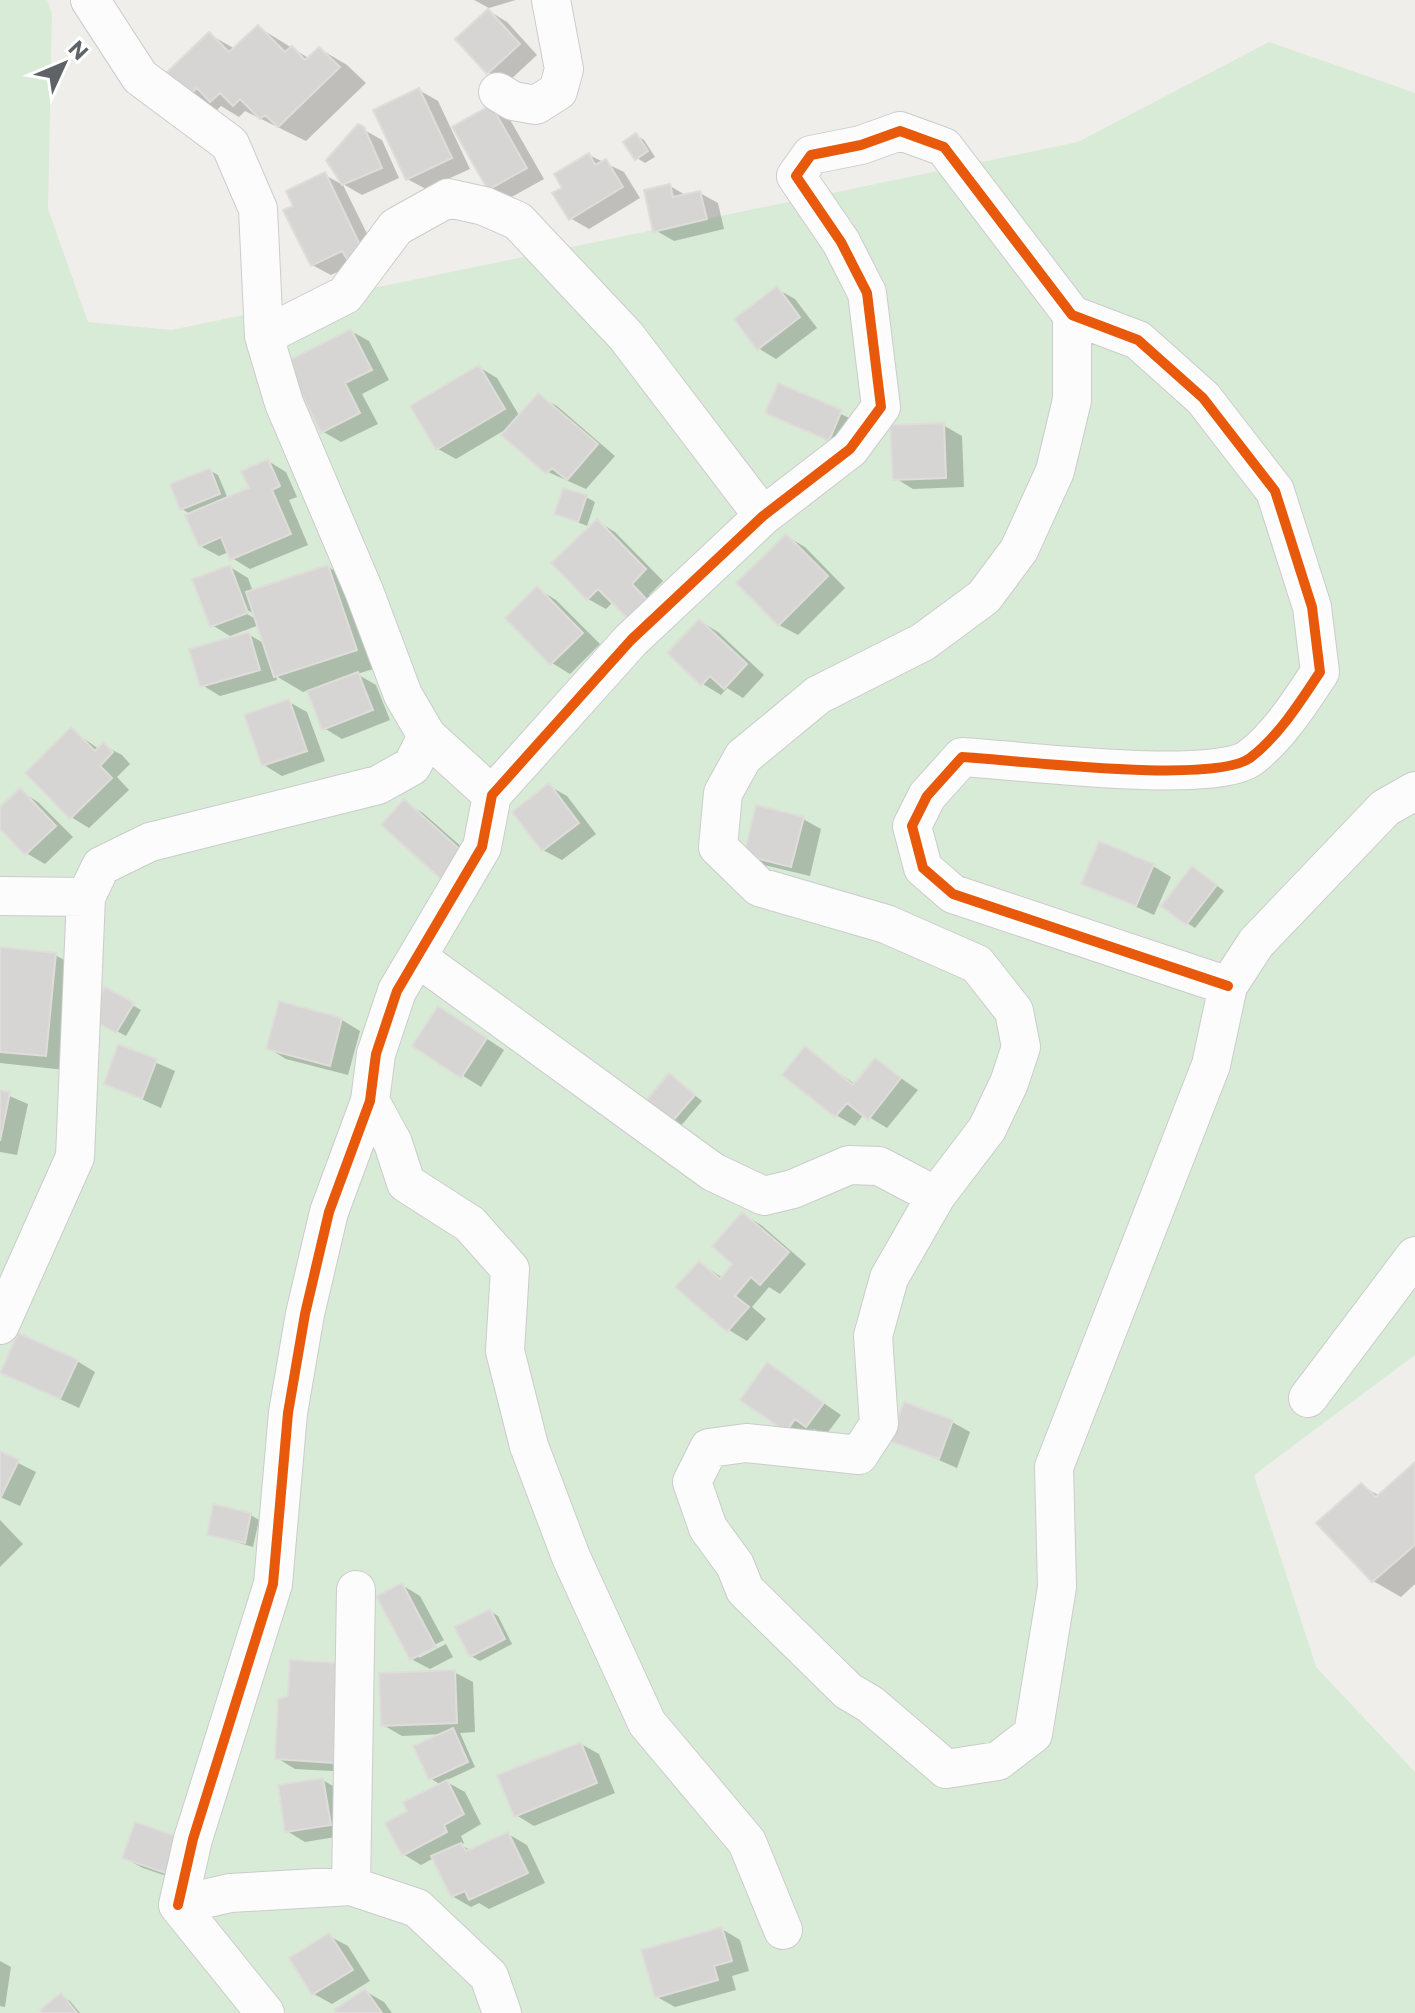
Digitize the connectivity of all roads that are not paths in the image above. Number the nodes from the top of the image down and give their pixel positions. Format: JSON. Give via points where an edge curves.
{"nodes":[{"id":1,"x":90,"y":0,"type":"edge"},
{"id":2,"x":551,"y":0,"type":"edge"},
{"id":3,"x":498,"y":92,"type":"dead end"},
{"id":4,"x":1072,"y":315,"type":"junction"},
{"id":5,"x":264,"y":336,"type":"junction"},
{"id":6,"x":763,"y":516,"type":"junction"},
{"id":7,"x":427,"y":736,"type":"junction"},
{"id":8,"x":1415,"y":791,"type":"edge"},
{"id":9,"x":492,"y":795,"type":"junction"},
{"id":10,"x":0,"y":896,"type":"edge"},
{"id":11,"x":86,"y":897,"type":"junction"},
{"id":12,"x":417,"y":957,"type":"junction"},
{"id":13,"x":1228,"y":986,"type":"junction"},
{"id":14,"x":370,"y":1101,"type":"junction"},
{"id":15,"x":936,"y":1196,"type":"junction"},
{"id":16,"x":1409,"y":1274,"type":"edge"},
{"id":17,"x":0,"y":1325,"type":"edge"},
{"id":18,"x":1308,"y":1398,"type":"dead end"},
{"id":19,"x":356,"y":1590,"type":"dead end"},
{"id":20,"x":351,"y":1886,"type":"junction"},
{"id":21,"x":178,"y":1905,"type":"junction"},
{"id":22,"x":783,"y":1930,"type":"dead end"},
{"id":23,"x":265,"y":2013,"type":"edge"},
{"id":24,"x":502,"y":2013,"type":"edge"}],
"edges":[{"from":1,"to":5,"type":"street","via":[[140,77],[230,144],[258,209]]},
{"from":2,"to":3,"type":"street","via":[[564,69],[558,91],[536,105]]},
{"from":4,"to":6,"type":"street","via":[[944,147],[900,131],[811,155],[796,176],[841,242],[867,293],[881,407],[850,449]]},
{"from":4,"to":13,"type":"street","via":[[1138,340],[1203,398],[1275,491],[1312,607],[1320,672],[1249,758],[1223,768],[962,757],[927,796],[912,826],[923,868],[953,894]]},
{"from":4,"to":15,"type":"street","via":[[1072,400],[1055,471],[1010,562],[984,597],[923,642],[818,695],[743,757],[723,793],[718,847],[759,887],[886,924],[977,964],[1014,1011],[1021,1047],[1009,1083],[987,1129]]},
{"from":5,"to":6,"type":"street","via":[[345,295],[396,227],[448,198],[484,206],[518,221],[626,336]]},
{"from":5,"to":7,"type":"street","via":[[284,403],[403,695]]},
{"from":6,"to":9,"type":"street","via":[[631,640]]},
{"from":7,"to":9,"type":"street"},
{"from":7,"to":11,"type":"street","via":[[412,766],[378,785],[150,842],[101,866]]},
{"from":8,"to":13,"type":"street","via":[[1375,818],[1256,943]]},
{"from":9,"to":12,"type":"street","via":[[482,847]]},
{"from":10,"to":11,"type":"street"},
{"from":11,"to":17,"type":"street","via":[[75,1157]]},
{"from":12,"to":14,"type":"street","via":[[397,991],[380,1042]]},
{"from":12,"to":15,"type":"street","via":[[713,1172],[764,1196],[849,1165],[879,1166]]},
{"from":13,"to":15,"type":"street","via":[[1211,1065],[1054,1467],[1057,1587],[1033,1734],[998,1761],[946,1769],[848,1691],[745,1590],[735,1565],[708,1528],[692,1482],[709,1448],[746,1443],[859,1455],[879,1424],[873,1336],[889,1278]]},
{"from":14,"to":21,"type":"street","via":[[329,1212],[305,1314],[288,1413],[273,1584],[193,1839]]},
{"from":14,"to":22,"type":"street","via":[[393,1143],[406,1183],[470,1224],[510,1269],[505,1351],[529,1446],[571,1557],[647,1723],[747,1842]]},
{"from":16,"to":18,"type":"street"},
{"from":19,"to":20,"type":"street"},
{"from":20,"to":21,"type":"street","via":[[230,1893]]},
{"from":20,"to":24,"type":"street","via":[[417,1908],[489,1976]]},
{"from":21,"to":23,"type":"street"}]}
